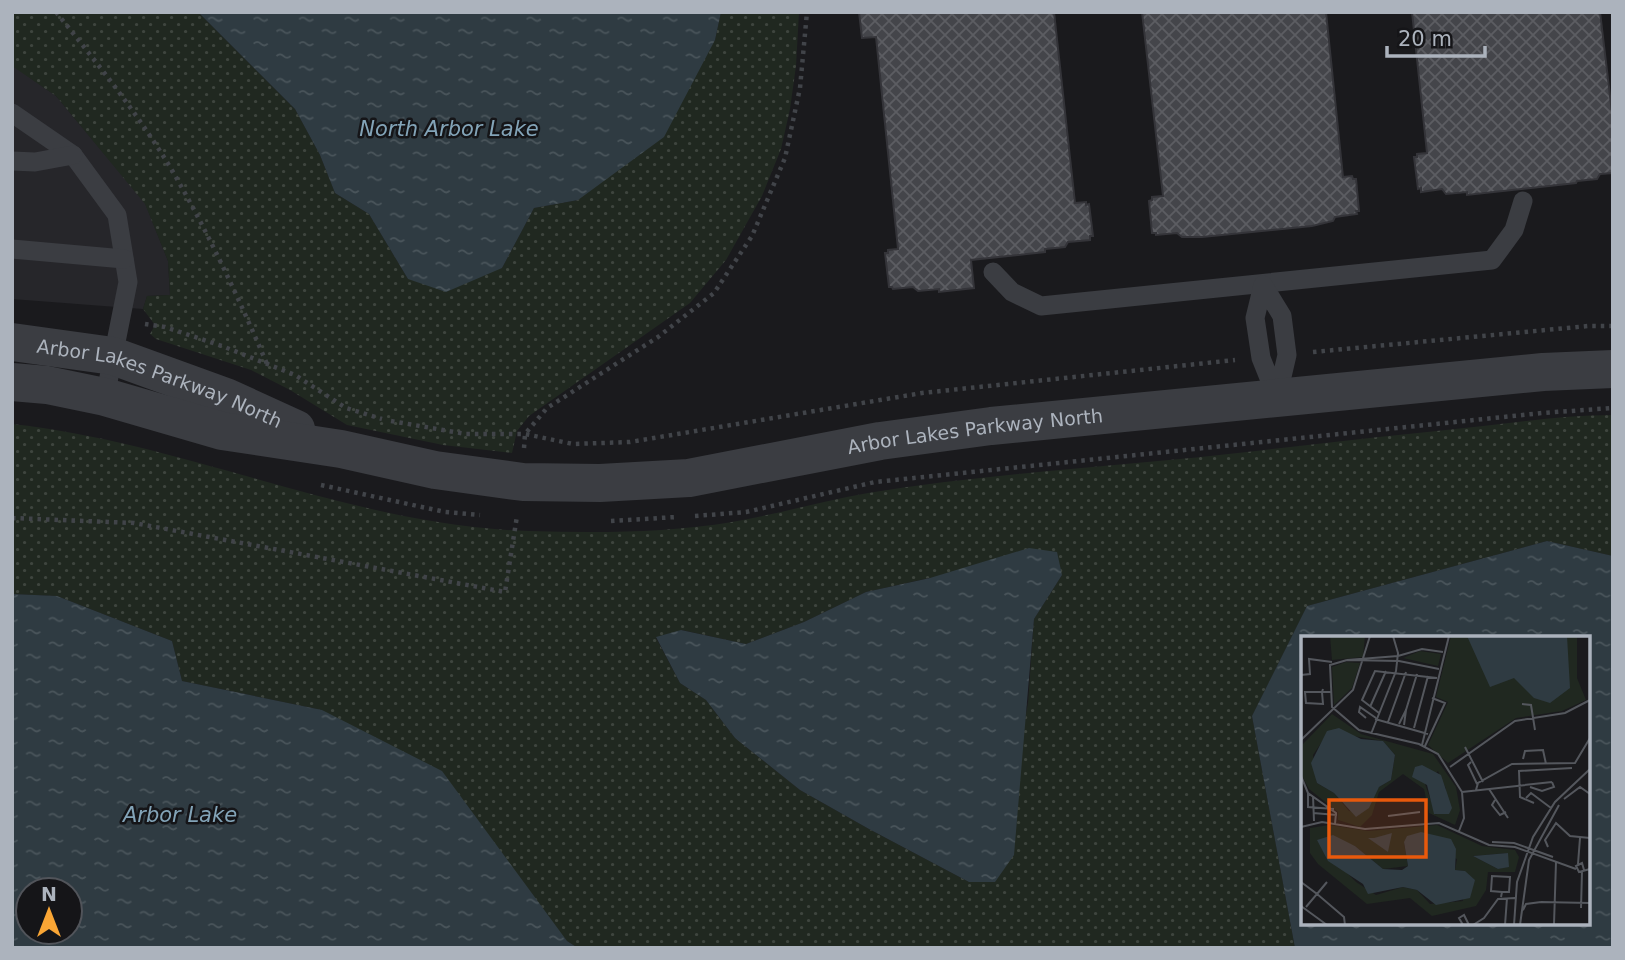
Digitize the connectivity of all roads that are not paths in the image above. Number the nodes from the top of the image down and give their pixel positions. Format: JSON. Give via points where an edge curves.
{"nodes":[{"id":1,"x":12,"y":113,"type":"edge"},
{"id":2,"x":73,"y":155,"type":"junction"},
{"id":3,"x":12,"y":161,"type":"edge"},
{"id":4,"x":1523,"y":201,"type":"dead end"},
{"id":5,"x":12,"y":249,"type":"edge"},
{"id":6,"x":124,"y":259,"type":"junction"},
{"id":7,"x":993,"y":272,"type":"dead end"},
{"id":8,"x":1263,"y":285,"type":"junction"},
{"id":9,"x":117,"y":339,"type":"junction"},
{"id":10,"x":12,"y":342,"type":"edge"},
{"id":11,"x":1613,"y":369,"type":"edge"},
{"id":12,"x":12,"y":382,"type":"edge"},
{"id":13,"x":105,"y":397,"type":"junction"},
{"id":14,"x":1278,"y":398,"type":"junction"},
{"id":15,"x":341,"y":449,"type":"junction"}],
"edges":[{"from":1,"to":2,"type":"lane"},
{"from":2,"to":3,"type":"lane"},
{"from":2,"to":6,"type":"lane","via":[[117,215]]},
{"from":4,"to":8,"type":"lane","via":[[1514,230],[1492,260]]},
{"from":5,"to":6,"type":"lane"},
{"from":6,"to":9,"type":"lane","via":[[128,282]]},
{"from":7,"to":8,"type":"lane","via":[[1012,292],[1041,306]]},
{"from":8,"to":14,"type":"lane","via":[[1255,318],[1261,358]]},
{"from":8,"to":14,"type":"lane","via":[[1282,316],[1287,355]]},
{"from":9,"to":10,"type":"street","name":"Arbor Lakes Parkway North"},
{"from":9,"to":13,"type":"lane"},
{"from":9,"to":15,"type":"street","name":"Arbor Lakes Parkway North","via":[[226,397]]},
{"from":11,"to":14,"type":"street","name":"Arbor Lakes Parkway North"},
{"from":12,"to":13,"type":"street","name":"Arbor Lakes Parkway North","via":[[47,384]]},
{"from":13,"to":15,"type":"street","name":"Arbor Lakes Parkway North","via":[[222,431]]},
{"from":14,"to":15,"type":"street","name":"Arbor Lakes Parkway North","via":[[991,426],[880,441],[689,478],[600,483],[523,482],[435,470]]}]}
